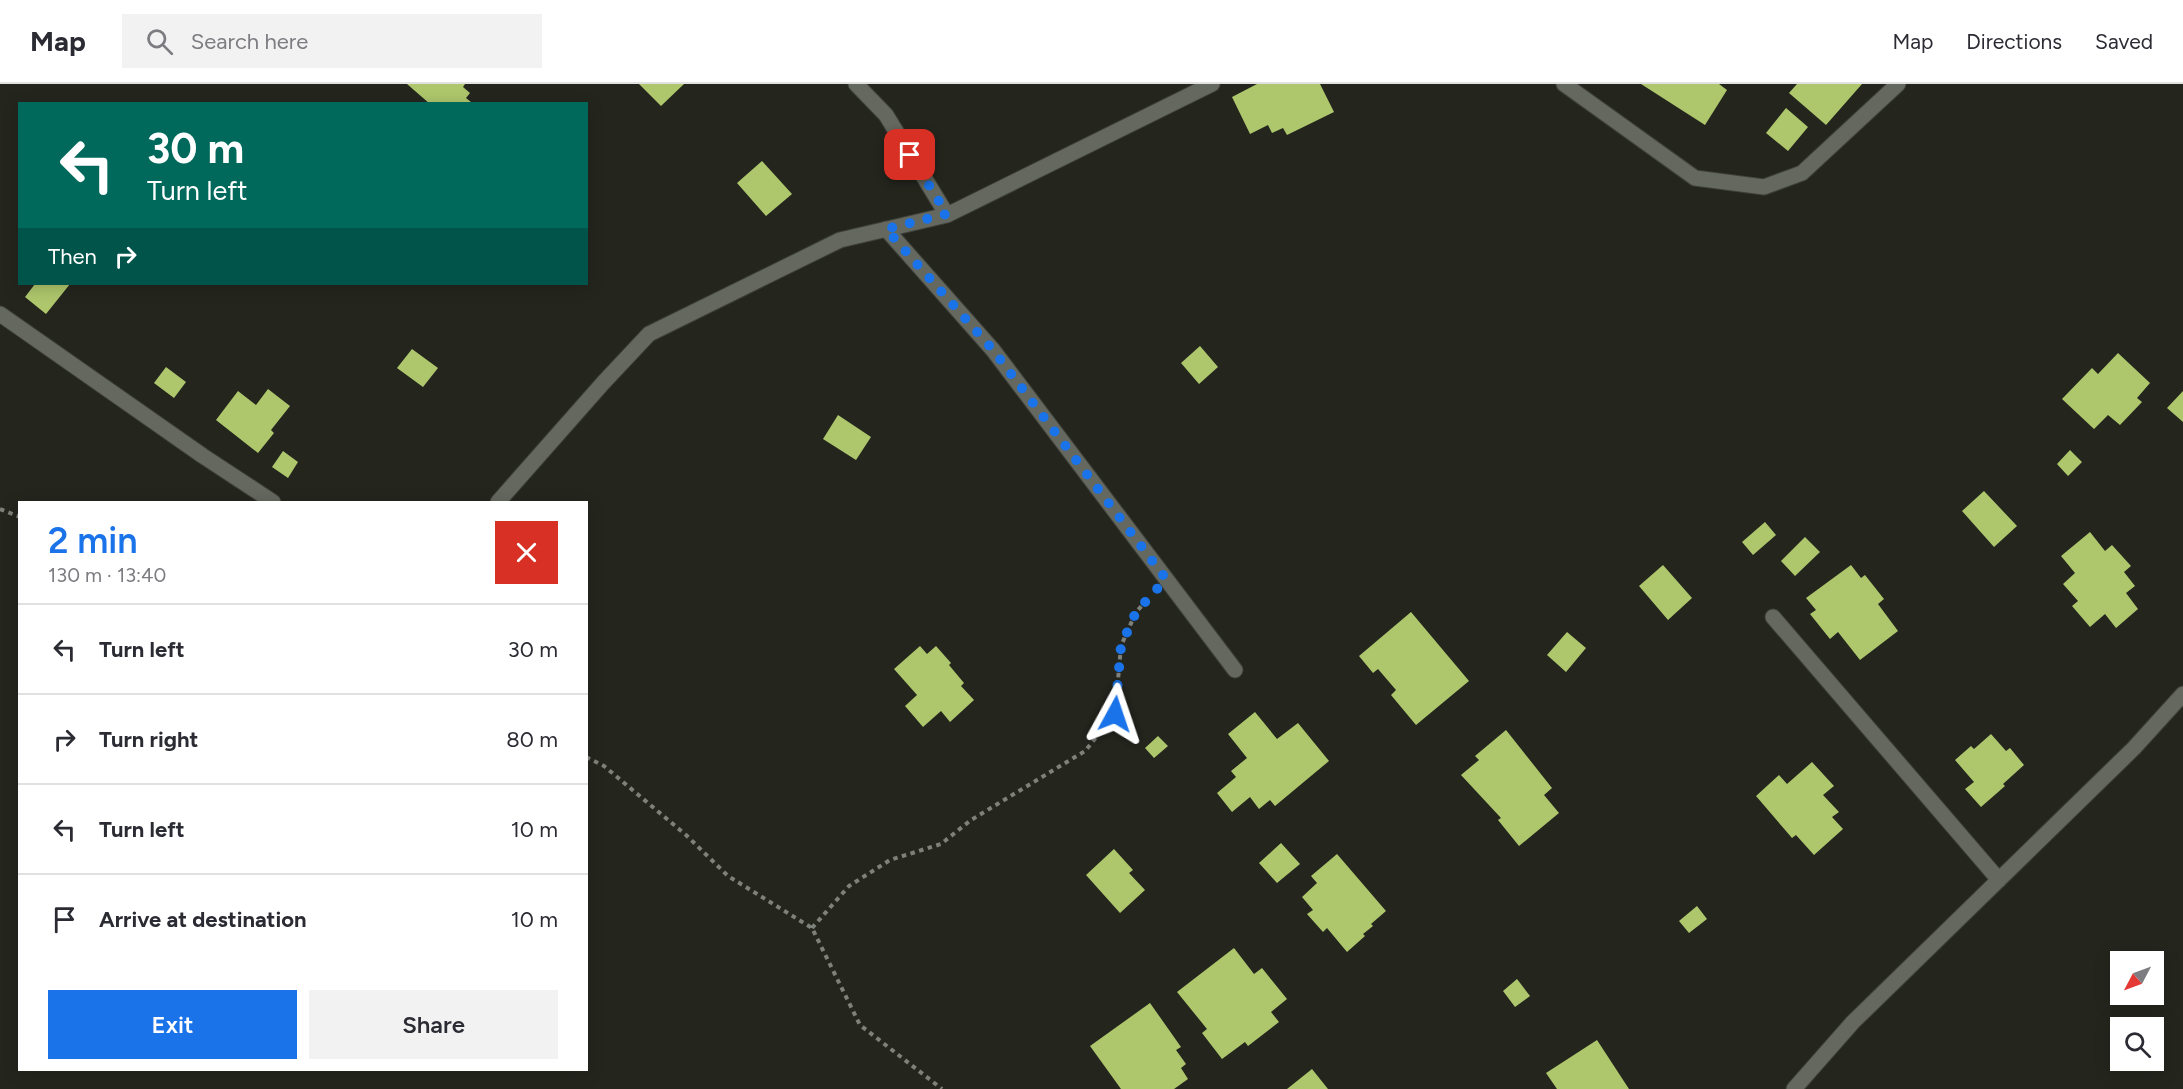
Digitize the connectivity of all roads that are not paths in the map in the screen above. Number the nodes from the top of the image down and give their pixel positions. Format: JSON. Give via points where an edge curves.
{"nodes":[{"id":1,"x":856,"y":84,"type":"edge"},
{"id":2,"x":1212,"y":84,"type":"edge"},
{"id":3,"x":1564,"y":84,"type":"edge"},
{"id":4,"x":1898,"y":84,"type":"edge"},
{"id":5,"x":947,"y":214,"type":"junction"},
{"id":6,"x":886,"y":229,"type":"junction"},
{"id":7,"x":0,"y":314,"type":"edge"},
{"id":8,"x":271,"y":501,"type":"edge"},
{"id":9,"x":499,"y":501,"type":"edge"},
{"id":10,"x":1773,"y":617,"type":"dead end"},
{"id":11,"x":1235,"y":670,"type":"dead end"},
{"id":12,"x":2183,"y":694,"type":"edge"},
{"id":13,"x":1998,"y":880,"type":"junction"},
{"id":14,"x":1794,"y":1089,"type":"edge"}],
"edges":[{"from":1,"to":5,"type":"lane","via":[[886,115]]},
{"from":2,"to":5,"type":"lane"},
{"from":3,"to":4,"type":"lane","via":[[1695,178],[1764,187],[1802,173]]},
{"from":5,"to":6,"type":"lane"},
{"from":6,"to":9,"type":"lane","via":[[840,240],[649,334]]},
{"from":6,"to":11,"type":"lane","via":[[993,350]]},
{"from":7,"to":8,"type":"lane"},
{"from":10,"to":13,"type":"lane"},
{"from":12,"to":13,"type":"lane","via":[[2134,748]]},
{"from":13,"to":14,"type":"lane","via":[[1853,1022]]}]}
